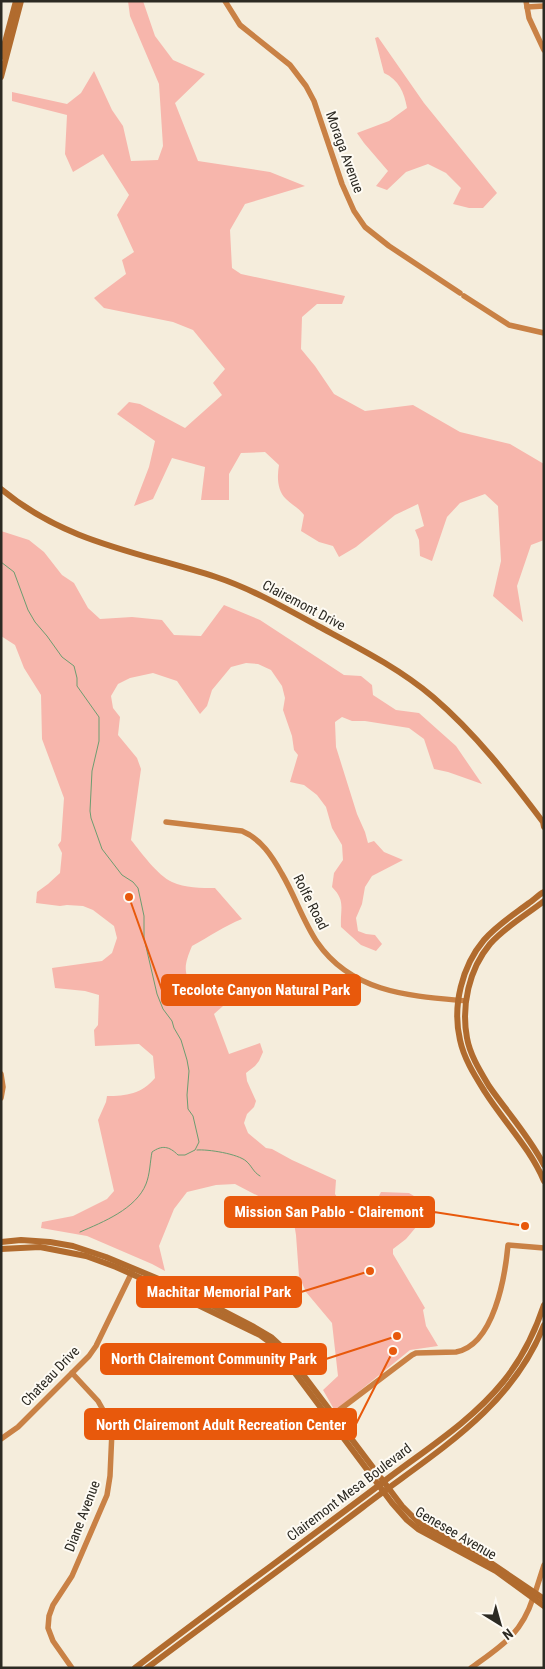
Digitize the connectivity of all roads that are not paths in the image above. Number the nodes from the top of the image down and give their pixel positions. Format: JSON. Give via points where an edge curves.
{"nodes":[{"id":1,"x":16,"y":1,"type":"edge"},
{"id":2,"x":21,"y":1,"type":"edge"},
{"id":3,"x":225,"y":1,"type":"edge"},
{"id":4,"x":526,"y":4,"type":"edge"},
{"id":5,"x":544,"y":6,"type":"edge"},
{"id":6,"x":544,"y":50,"type":"edge"},
{"id":7,"x":1,"y":57,"type":"edge"},
{"id":8,"x":1,"y":77,"type":"edge"},
{"id":9,"x":544,"y":333,"type":"edge"},
{"id":10,"x":1,"y":489,"type":"edge"},
{"id":11,"x":166,"y":822,"type":"dead end"},
{"id":12,"x":543,"y":824,"type":"edge"},
{"id":13,"x":544,"y":892,"type":"edge"},
{"id":14,"x":544,"y":901,"type":"edge"},
{"id":15,"x":458,"y":1000,"type":"junction"},
{"id":16,"x":466,"y":1001,"type":"junction"},
{"id":17,"x":1,"y":1074,"type":"edge"},
{"id":18,"x":1,"y":1098,"type":"edge"},
{"id":19,"x":520,"y":1140,"type":"junction"},
{"id":20,"x":531,"y":1144,"type":"junction"},
{"id":21,"x":544,"y":1164,"type":"edge"},
{"id":22,"x":544,"y":1181,"type":"edge"},
{"id":23,"x":1,"y":1242,"type":"edge"},
{"id":24,"x":544,"y":1248,"type":"edge"},
{"id":25,"x":1,"y":1249,"type":"edge"},
{"id":26,"x":132,"y":1271,"type":"junction"},
{"id":27,"x":544,"y":1305,"type":"edge"},
{"id":28,"x":544,"y":1325,"type":"edge"},
{"id":29,"x":72,"y":1373,"type":"junction"},
{"id":30,"x":331,"y":1416,"type":"junction"},
{"id":31,"x":1,"y":1439,"type":"edge"},
{"id":32,"x":383,"y":1486,"type":"junction"},
{"id":33,"x":544,"y":1564,"type":"edge"},
{"id":34,"x":534,"y":1595,"type":"junction"},
{"id":35,"x":544,"y":1599,"type":"edge"},
{"id":36,"x":544,"y":1606,"type":"edge"},
{"id":37,"x":72,"y":1668,"type":"edge"},
{"id":38,"x":135,"y":1668,"type":"edge"},
{"id":39,"x":147,"y":1668,"type":"edge"},
{"id":40,"x":471,"y":1668,"type":"edge"}],
"edges":[{"from":1,"to":7,"type":"main road"},
{"from":2,"to":8,"type":"main road"},
{"from":3,"to":9,"type":"street","name":"Moraga Avenue","via":[[240,25],[290,65],[306,86],[354,212],[364,227],[508,325]]},
{"from":4,"to":5,"type":"street"},
{"from":4,"to":6,"type":"street"},
{"from":10,"to":12,"type":"main road","name":"Clairemont Drive","via":[[42,518],[79,536],[217,578],[269,599],[384,663],[433,697],[476,738]]},
{"from":11,"to":15,"type":"street","name":"Rolfe Road","via":[[242,831],[264,845],[292,890],[317,942],[349,974],[388,991]]},
{"from":13,"to":15,"type":"main road","via":[[484,940],[466,969]]},
{"from":14,"to":16,"type":"main road","via":[[490,944],[473,972]]},
{"from":15,"to":16,"type":"street","name":"Rolfe Road"},
{"from":15,"to":19,"type":"main road","via":[[460,1040],[467,1061],[486,1094]]},
{"from":16,"to":20,"type":"main road","via":[[467,1038],[477,1066]]},
{"from":17,"to":18,"type":"street"},
{"from":19,"to":20,"type":"main road"},
{"from":19,"to":22,"type":"main road"},
{"from":20,"to":21,"type":"main road"},
{"from":23,"to":26,"type":"main road","name":"Genesee Avenue","via":[[38,1240],[73,1246],[106,1256]]},
{"from":24,"to":30,"type":"street","via":[[508,1245],[497,1303],[473,1346],[456,1352],[416,1353]]},
{"from":25,"to":26,"type":"main road","name":"Genesee Avenue","via":[[40,1247],[73,1252]]},
{"from":26,"to":29,"type":"street","name":"Chateau Drive","via":[[96,1346]]},
{"from":26,"to":30,"type":"main road","name":"Genesee Avenue","via":[[172,1285],[271,1337],[283,1348]]},
{"from":27,"to":32,"type":"main road","name":"Clairemont Mesa Boulevard","via":[[524,1351],[488,1399]]},
{"from":28,"to":32,"type":"main road","name":"Clairemont Mesa Boulevard","via":[[519,1373],[493,1404],[469,1426]]},
{"from":29,"to":31,"type":"street","name":"Chateau Drive","via":[[18,1427]]},
{"from":29,"to":37,"type":"street","name":"Diane Avenue","via":[[98,1401],[112,1431],[107,1495],[72,1576],[49,1616],[52,1641]]},
{"from":30,"to":32,"type":"main road","name":"Genesee Avenue"},
{"from":32,"to":34,"type":"main road","name":"Genesee Avenue","via":[[419,1523],[488,1561]]},
{"from":32,"to":38,"type":"main road","name":"Clairemont Mesa Boulevard"},
{"from":32,"to":39,"type":"main road","name":"Clairemont Mesa Boulevard"},
{"from":33,"to":34,"type":"street"},
{"from":34,"to":35,"type":"main road","name":"Genesee Avenue"},
{"from":34,"to":36,"type":"main road","name":"Genesee Avenue"},
{"from":34,"to":40,"type":"street","via":[[528,1614],[512,1637]]}]}
